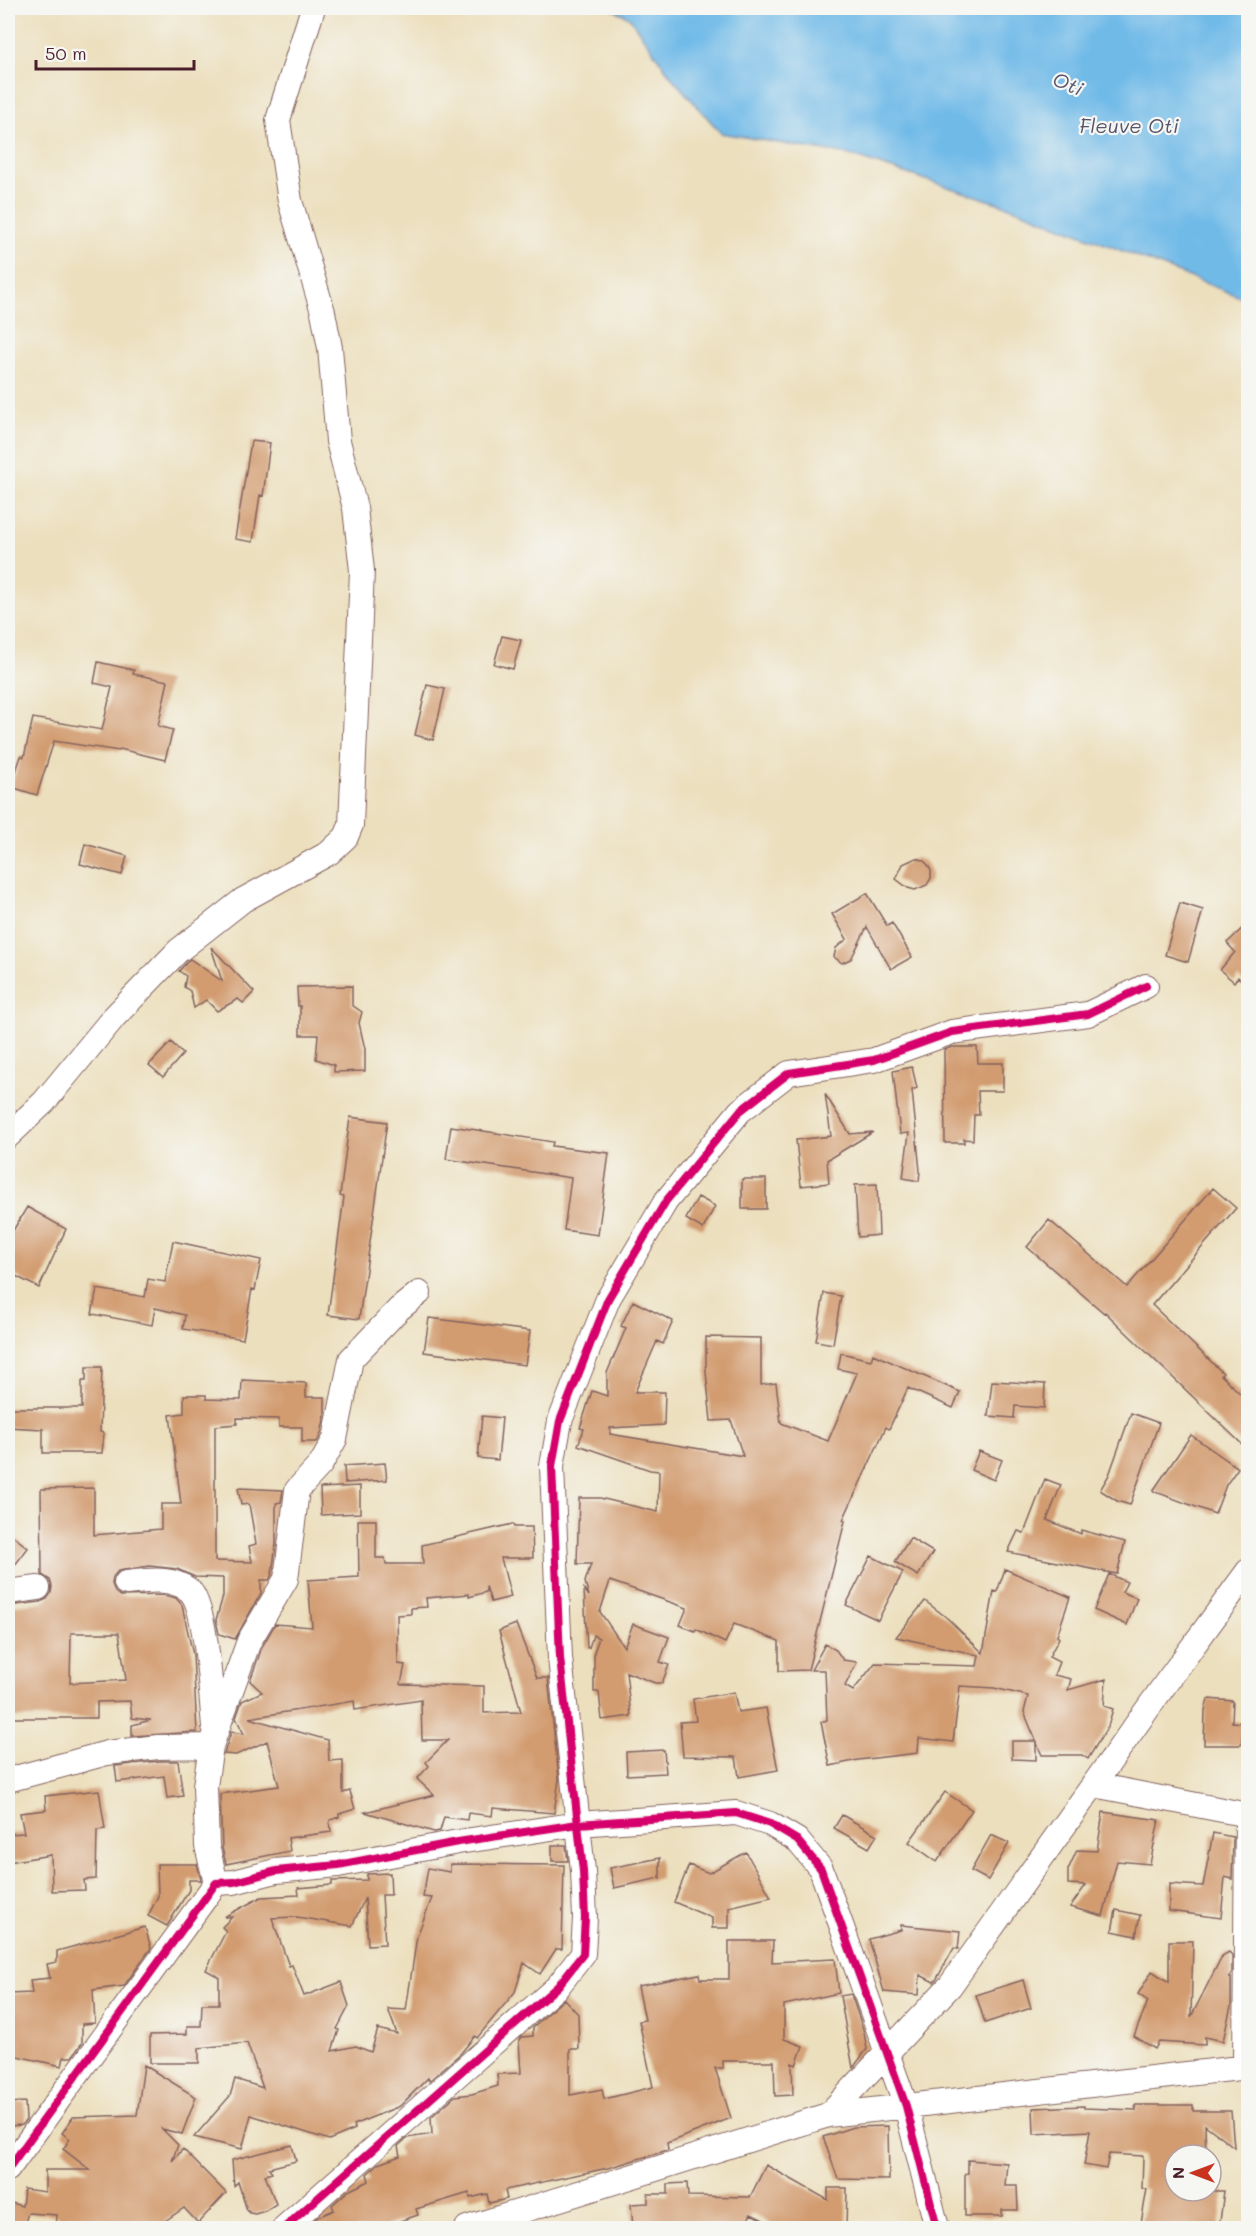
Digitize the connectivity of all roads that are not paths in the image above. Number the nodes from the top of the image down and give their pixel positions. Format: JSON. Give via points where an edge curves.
{"nodes":[{"id":1,"x":313,"y":8,"type":"edge"},
{"id":2,"x":1146,"y":986,"type":"dead end"},
{"id":3,"x":8,"y":1136,"type":"edge"},
{"id":4,"x":419,"y":1293,"type":"dead end"},
{"id":5,"x":1248,"y":1571,"type":"edge"},
{"id":6,"x":126,"y":1583,"type":"dead end"},
{"id":7,"x":38,"y":1588,"type":"dead end"},
{"id":8,"x":8,"y":1592,"type":"edge"},
{"id":9,"x":212,"y":1738,"type":"junction"},
{"id":10,"x":8,"y":1780,"type":"edge"},
{"id":11,"x":1094,"y":1785,"type":"junction"},
{"id":12,"x":1248,"y":1815,"type":"edge"},
{"id":13,"x":578,"y":1824,"type":"junction"},
{"id":14,"x":216,"y":1883,"type":"junction"},
{"id":15,"x":888,"y":2052,"type":"junction"},
{"id":16,"x":1247,"y":2067,"type":"edge"},
{"id":17,"x":906,"y":2106,"type":"junction"},
{"id":18,"x":828,"y":2115,"type":"junction"},
{"id":19,"x":8,"y":2169,"type":"edge"},
{"id":20,"x":544,"y":2204,"type":"junction"},
{"id":21,"x":284,"y":2229,"type":"edge"},
{"id":22,"x":467,"y":2229,"type":"edge"},
{"id":23,"x":535,"y":2229,"type":"edge"},
{"id":24,"x":938,"y":2229,"type":"edge"}],
"edges":[{"from":1,"to":3,"type":"street","via":[[278,120],[290,201],[330,348],[338,441],[355,508],[361,560],[351,825],[346,837],[329,853],[243,900],[178,951],[114,1017],[44,1102]]},
{"from":2,"to":13,"type":"street","via":[[1088,1014],[952,1032],[874,1060],[789,1073],[740,1111],[666,1201],[608,1299],[560,1421],[552,1466],[560,1658]]},
{"from":4,"to":9,"type":"street","via":[[351,1359],[335,1439],[321,1464],[297,1490],[286,1579],[249,1641]]},
{"from":5,"to":11,"type":"street"},
{"from":6,"to":9,"type":"street","via":[[175,1583],[190,1590],[198,1603]]},
{"from":7,"to":8,"type":"street"},
{"from":9,"to":10,"type":"street","via":[[107,1753]]},
{"from":9,"to":14,"type":"street","via":[[205,1786],[207,1846]]},
{"from":11,"to":12,"type":"street"},
{"from":11,"to":15,"type":"street","via":[[951,1986]]},
{"from":12,"to":16,"type":"street"},
{"from":13,"to":14,"type":"street"},
{"from":13,"to":15,"type":"street","via":[[736,1813],[770,1824],[796,1840],[821,1869]]},
{"from":13,"to":21,"type":"street","via":[[585,1918],[583,1954],[558,1986]]},
{"from":14,"to":19,"type":"street"},
{"from":15,"to":17,"type":"street"},
{"from":15,"to":18,"type":"street"},
{"from":16,"to":17,"type":"street"},
{"from":17,"to":18,"type":"street"},
{"from":17,"to":24,"type":"street"},
{"from":18,"to":20,"type":"street"},
{"from":20,"to":22,"type":"street"},
{"from":20,"to":23,"type":"street"}]}
